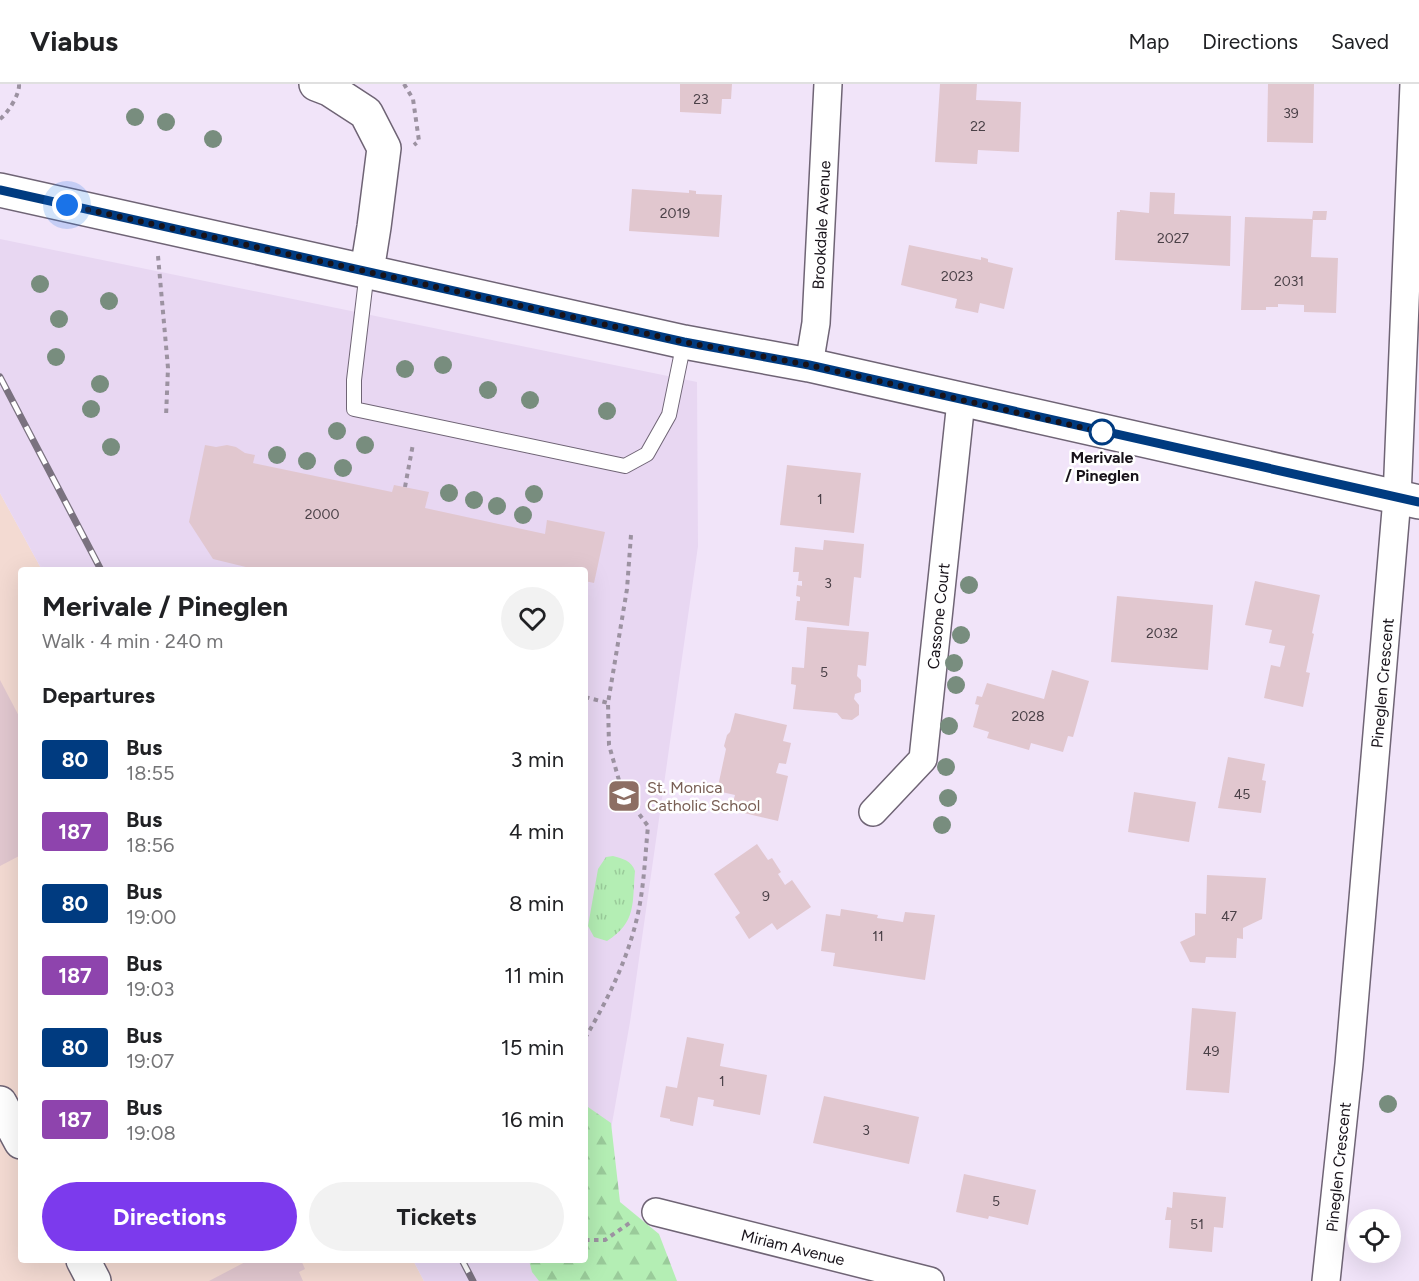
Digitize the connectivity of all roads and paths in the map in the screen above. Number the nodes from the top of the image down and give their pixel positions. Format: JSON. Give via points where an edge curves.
{"nodes":[{"id":1,"x":19,"y":84,"type":"edge"},
{"id":2,"x":315,"y":84,"type":"edge"},
{"id":3,"x":828,"y":84,"type":"edge"},
{"id":4,"x":1414,"y":84,"type":"edge"},
{"id":5,"x":0,"y":119,"type":"edge"},
{"id":6,"x":0,"y":190,"type":"edge"},
{"id":7,"x":158,"y":256,"type":"dead end"},
{"id":8,"x":367,"y":270,"type":"junction"},
{"id":9,"x":684,"y":342,"type":"junction"},
{"id":10,"x":809,"y":365,"type":"junction"},
{"id":11,"x":961,"y":401,"type":"junction"},
{"id":12,"x":166,"y":417,"type":"dead end"},
{"id":13,"x":417,"y":423,"type":"junction"},
{"id":14,"x":405,"y":487,"type":"dead end"},
{"id":15,"x":1408,"y":500,"type":"edge"},
{"id":16,"x":631,"y":536,"type":"dead end"},
{"id":17,"x":588,"y":699,"type":"edge"},
{"id":18,"x":608,"y":703,"type":"junction"},
{"id":19,"x":873,"y":812,"type":"dead end"},
{"id":20,"x":588,"y":1033,"type":"edge"},
{"id":21,"x":0,"y":1102,"type":"edge"},
{"id":22,"x":18,"y":1136,"type":"edge"},
{"id":23,"x":656,"y":1212,"type":"joint"},
{"id":24,"x":588,"y":1240,"type":"edge"},
{"id":25,"x":85,"y":1263,"type":"edge"},
{"id":26,"x":94,"y":1281,"type":"edge"},
{"id":27,"x":930,"y":1281,"type":"edge"},
{"id":28,"x":1326,"y":1281,"type":"edge"}],
"edges":[{"from":1,"to":5,"type":"path","via":[[20,89]]},
{"from":2,"to":8,"type":"main road","via":[[366,113],[384,148]]},
{"from":3,"to":10,"type":"street","name":"Brookdale Avenue","via":[[816,324]]},
{"from":4,"to":15,"type":"street","name":"Pineglen Crescent"},
{"from":6,"to":8,"type":"main road"},
{"from":7,"to":12,"type":"path","via":[[168,368]]},
{"from":8,"to":9,"type":"main road"},
{"from":8,"to":13,"type":"lane","via":[[354,410]]},
{"from":9,"to":10,"type":"main road"},
{"from":9,"to":13,"type":"lane","via":[[669,415],[647,454],[625,466]]},
{"from":10,"to":11,"type":"main road"},
{"from":11,"to":15,"type":"main road"},
{"from":11,"to":19,"type":"street","name":"Cassone Court","via":[[922,759]]},
{"from":13,"to":14,"type":"path"},
{"from":15,"to":28,"type":"street","name":"Pineglen Crescent"},
{"from":16,"to":18,"type":"path","via":[[627,589]]},
{"from":17,"to":18,"type":"path"},
{"from":18,"to":20,"type":"path","via":[[609,746],[622,791],[648,826],[637,919],[624,960]]},
{"from":21,"to":22,"type":"main road"},
{"from":23,"to":24,"type":"path","via":[[641,1215],[605,1240]]},
{"from":23,"to":27,"type":"street","name":"Miriam Avenue"},
{"from":25,"to":26,"type":"main road"}]}
